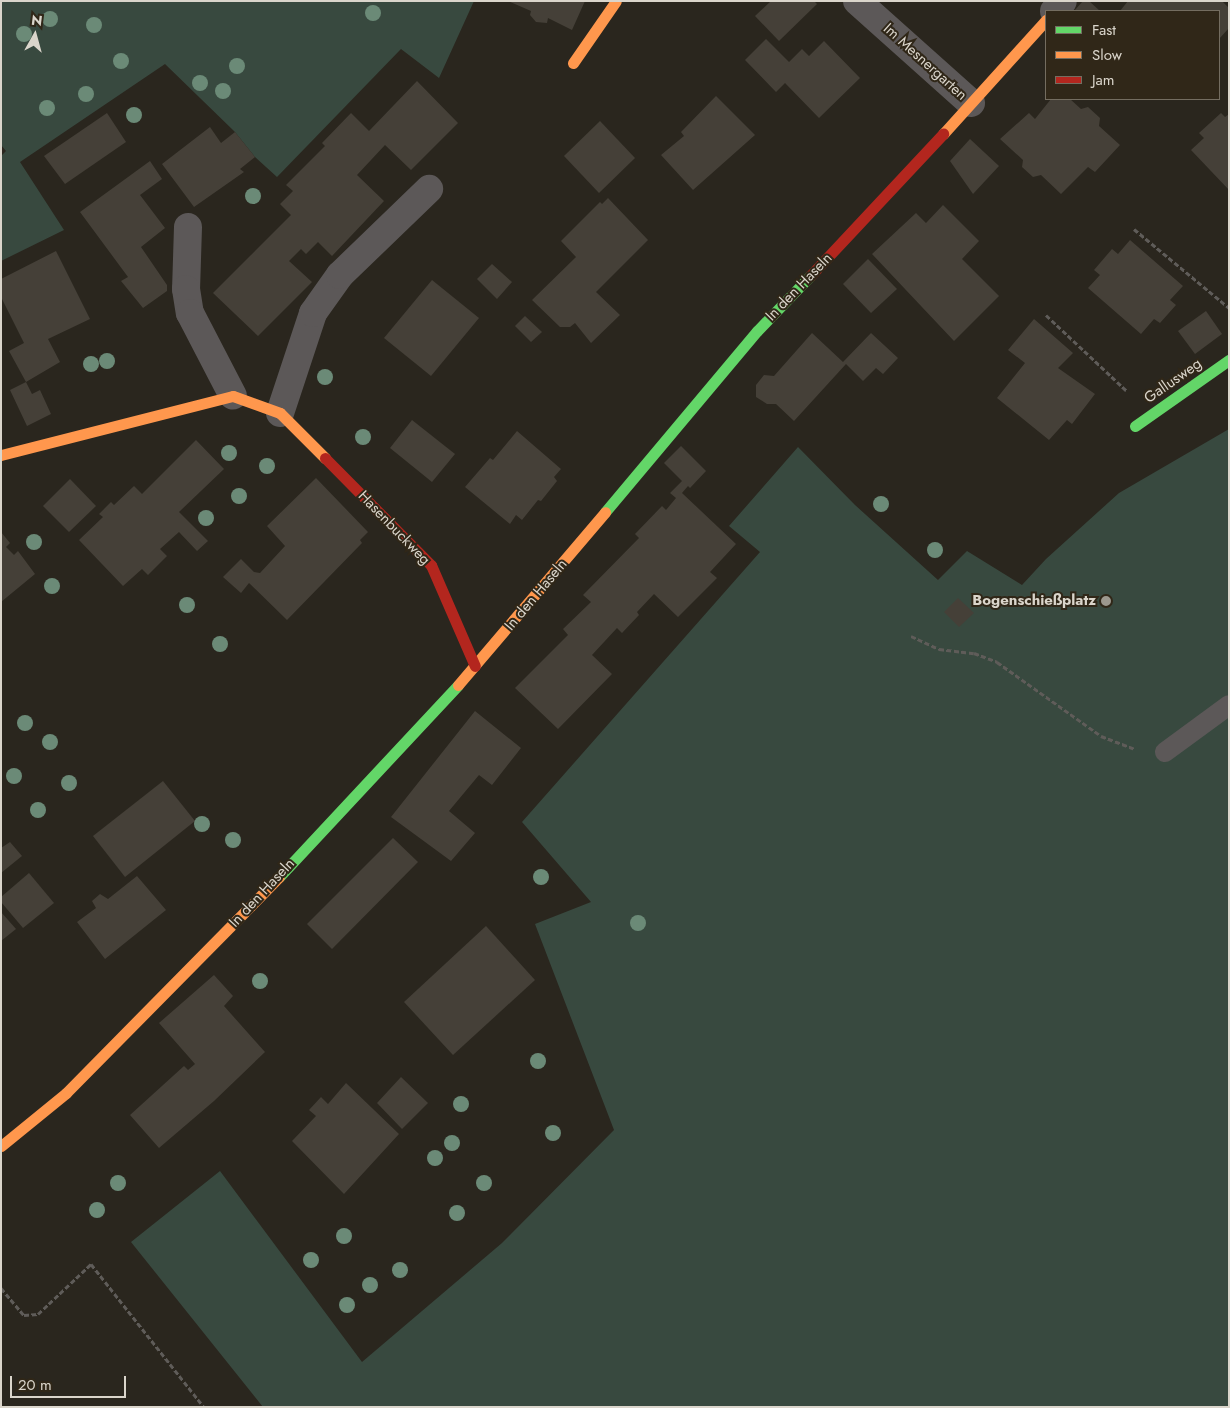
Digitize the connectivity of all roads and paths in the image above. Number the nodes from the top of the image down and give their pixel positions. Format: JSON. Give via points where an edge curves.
{"nodes":[{"id":1,"x":616,"y":1,"type":"edge"},
{"id":2,"x":857,"y":1,"type":"edge"},
{"id":3,"x":1045,"y":21,"type":"edge"},
{"id":4,"x":573,"y":63,"type":"dead end"},
{"id":5,"x":971,"y":103,"type":"junction"},
{"id":6,"x":429,"y":189,"type":"dead end"},
{"id":7,"x":188,"y":227,"type":"dead end"},
{"id":8,"x":1134,"y":230,"type":"dead end"},
{"id":9,"x":1229,"y":308,"type":"edge"},
{"id":10,"x":1046,"y":315,"type":"dead end"},
{"id":11,"x":1229,"y":360,"type":"edge"},
{"id":12,"x":233,"y":396,"type":"junction"},
{"id":13,"x":280,"y":412,"type":"junction"},
{"id":14,"x":1152,"y":414,"type":"junction"},
{"id":15,"x":1135,"y":426,"type":"dead end"},
{"id":16,"x":1,"y":455,"type":"edge"},
{"id":17,"x":911,"y":636,"type":"dead end"},
{"id":18,"x":475,"y":666,"type":"junction"},
{"id":19,"x":1229,"y":705,"type":"edge"},
{"id":20,"x":1165,"y":752,"type":"joint"},
{"id":21,"x":1,"y":1146,"type":"edge"},
{"id":22,"x":1,"y":1288,"type":"edge"},
{"id":23,"x":204,"y":1407,"type":"edge"}],
"edges":[{"from":1,"to":4,"type":"street"},
{"from":2,"to":5,"type":"street","name":"Im Mesnergarten"},
{"from":3,"to":5,"type":"street","name":"In den Haseln"},
{"from":5,"to":18,"type":"street","name":"In den Haseln","via":[[757,331]]},
{"from":6,"to":13,"type":"street","via":[[340,275],[313,313]]},
{"from":7,"to":12,"type":"street","via":[[186,289],[190,313]]},
{"from":8,"to":9,"type":"path"},
{"from":10,"to":14,"type":"path"},
{"from":11,"to":14,"type":"street","name":"Gallusweg"},
{"from":12,"to":13,"type":"street","name":"Hasenbuckweg"},
{"from":12,"to":16,"type":"street"},
{"from":13,"to":18,"type":"street","name":"Hasenbuckweg","via":[[431,565]]},
{"from":14,"to":15,"type":"street","name":"Gallusweg"},
{"from":17,"to":20,"type":"path","via":[[939,649],[974,653],[997,662],[1108,739],[1141,750]]},
{"from":18,"to":21,"type":"street","name":"In den Haseln","via":[[269,888],[66,1093]]},
{"from":19,"to":20,"type":"lane"},
{"from":22,"to":23,"type":"path","via":[[24,1315],[38,1314],[91,1264]]}]}
